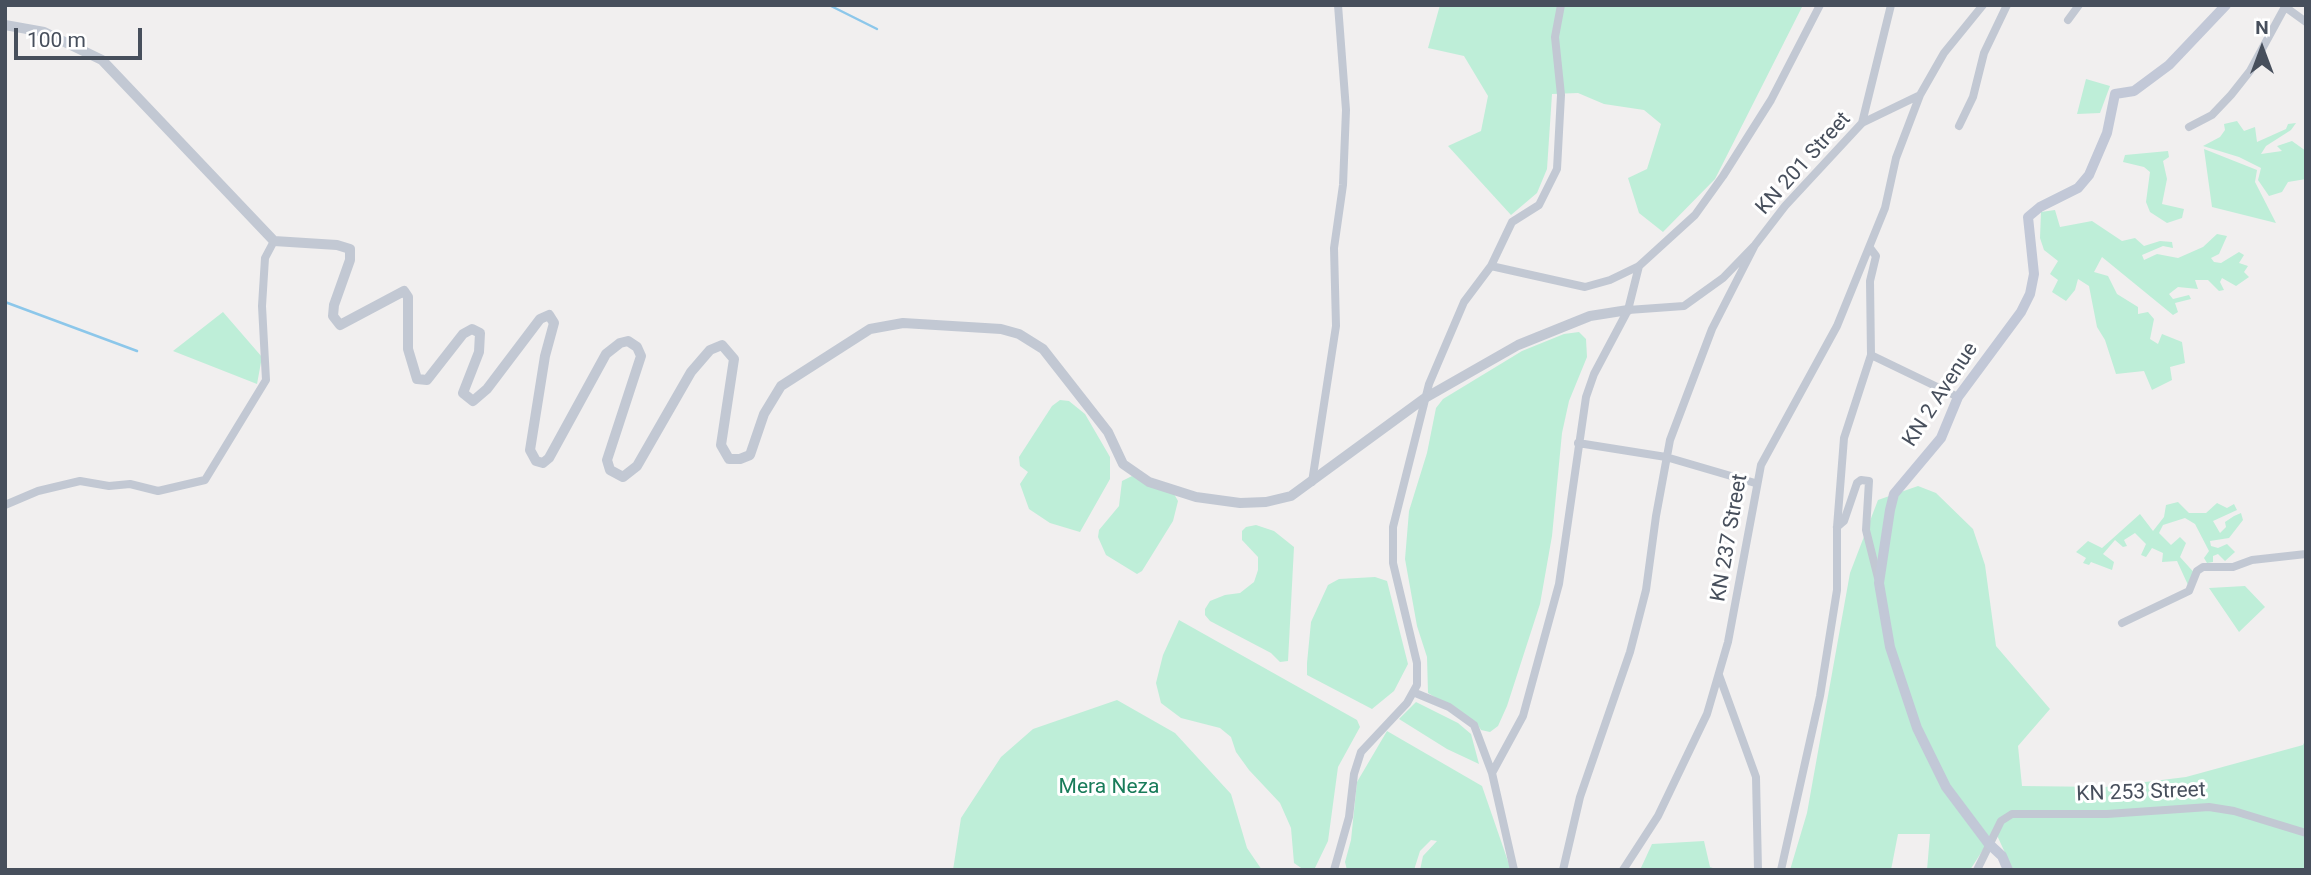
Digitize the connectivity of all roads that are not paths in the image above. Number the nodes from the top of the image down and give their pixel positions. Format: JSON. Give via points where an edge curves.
{"nodes":[{"id":1,"x":1338,"y":5,"type":"edge"},
{"id":2,"x":1561,"y":5,"type":"edge"},
{"id":3,"x":1821,"y":5,"type":"edge"},
{"id":4,"x":1891,"y":5,"type":"edge"},
{"id":5,"x":1983,"y":5,"type":"edge"},
{"id":6,"x":2007,"y":5,"type":"edge"},
{"id":7,"x":2079,"y":5,"type":"edge"},
{"id":8,"x":2226,"y":5,"type":"edge"},
{"id":9,"x":2287,"y":5,"type":"edge"},
{"id":10,"x":2068,"y":20,"type":"dead end"},
{"id":11,"x":2306,"y":22,"type":"edge"},
{"id":12,"x":5,"y":24,"type":"edge"},
{"id":13,"x":1920,"y":95,"type":"junction"},
{"id":14,"x":1862,"y":122,"type":"junction"},
{"id":15,"x":1959,"y":126,"type":"dead end"},
{"id":16,"x":2189,"y":127,"type":"dead end"},
{"id":17,"x":274,"y":241,"type":"junction"},
{"id":18,"x":1755,"y":245,"type":"junction"},
{"id":19,"x":1870,"y":248,"type":"junction"},
{"id":20,"x":1491,"y":265,"type":"junction"},
{"id":21,"x":1639,"y":266,"type":"junction"},
{"id":22,"x":1628,"y":310,"type":"junction"},
{"id":23,"x":1871,"y":355,"type":"junction"},
{"id":24,"x":1958,"y":397,"type":"junction"},
{"id":25,"x":1425,"y":398,"type":"junction"},
{"id":26,"x":1578,"y":443,"type":"junction"},
{"id":27,"x":1666,"y":457,"type":"junction"},
{"id":28,"x":1312,"y":482,"type":"junction"},
{"id":29,"x":1755,"y":483,"type":"junction"},
{"id":30,"x":5,"y":505,"type":"edge"},
{"id":31,"x":1837,"y":527,"type":"junction"},
{"id":32,"x":2306,"y":554,"type":"edge"},
{"id":33,"x":1879,"y":583,"type":"junction"},
{"id":34,"x":2122,"y":623,"type":"dead end"},
{"id":35,"x":1719,"y":676,"type":"junction"},
{"id":36,"x":1413,"y":692,"type":"junction"},
{"id":37,"x":1492,"y":773,"type":"junction"},
{"id":38,"x":2306,"y":833,"type":"edge"},
{"id":39,"x":1988,"y":843,"type":"junction"},
{"id":40,"x":1334,"y":870,"type":"edge"},
{"id":41,"x":1514,"y":870,"type":"edge"},
{"id":42,"x":1563,"y":870,"type":"edge"},
{"id":43,"x":1622,"y":870,"type":"edge"},
{"id":44,"x":1758,"y":870,"type":"edge"},
{"id":45,"x":1781,"y":870,"type":"edge"},
{"id":46,"x":1977,"y":870,"type":"edge"},
{"id":47,"x":2008,"y":870,"type":"edge"}],
"edges":[{"from":1,"to":28,"type":"street","via":[[1346,110],[1343,185],[1334,248],[1336,326]]},
{"from":2,"to":20,"type":"street","via":[[1555,37],[1561,95],[1557,169],[1539,205],[1512,222]]},
{"from":3,"to":21,"type":"street","via":[[1771,100],[1723,176],[1695,215]]},
{"from":4,"to":14,"type":"street"},
{"from":5,"to":13,"type":"street","via":[[1944,52]]},
{"from":6,"to":15,"type":"street","via":[[1984,53],[1973,97]]},
{"from":7,"to":10,"type":"street"},
{"from":8,"to":24,"type":"main road","name":"KN 2 Avenue","via":[[2169,65],[2134,91],[2115,94],[2089,175],[2078,188],[2028,217],[2031,294]]},
{"from":9,"to":11,"type":"street"},
{"from":9,"to":16,"type":"street","via":[[2231,95],[2212,115]]},
{"from":12,"to":17,"type":"street","via":[[44,32],[102,60]]},
{"from":13,"to":14,"type":"street","name":"KN 201 Street"},
{"from":13,"to":19,"type":"street","name":"KN 237 Street"},
{"from":14,"to":18,"type":"street","name":"KN 201 Street"},
{"from":17,"to":28,"type":"street","via":[[350,248],[334,305],[333,316],[340,325],[404,291],[408,297],[408,349],[418,379],[427,380],[463,334],[472,329],[480,332],[479,352],[463,387],[472,401],[487,389],[540,319],[549,315],[554,323],[530,450],[536,461],[543,463],[550,458],[606,354],[620,342],[628,341],[641,356],[607,460],[607,467],[622,477],[637,466],[691,372],[710,350],[722,345],[734,359],[721,445],[729,458],[740,459],[750,455],[764,414],[782,386],[870,329],[903,323],[1001,329],[1043,349],[1108,432],[1123,464],[1149,482],[1196,497],[1240,503],[1290,496]]},
{"from":17,"to":30,"type":"street","via":[[265,258],[262,306],[266,380],[207,477],[158,491],[132,484],[80,481]]},
{"from":18,"to":22,"type":"street","name":"KN 201 Street","via":[[1723,278],[1684,306]]},
{"from":18,"to":27,"type":"street","via":[[1712,329]]},
{"from":19,"to":23,"type":"street","via":[[1876,256],[1870,282]]},
{"from":19,"to":29,"type":"street","name":"KN 237 Street","via":[[1837,326],[1776,433]]},
{"from":20,"to":21,"type":"street","via":[[1585,287]]},
{"from":20,"to":25,"type":"street","via":[[1464,302]]},
{"from":21,"to":22,"type":"street"},
{"from":22,"to":25,"type":"street","via":[[1590,316],[1546,333]]},
{"from":22,"to":26,"type":"street","via":[[1594,374]]},
{"from":23,"to":24,"type":"street"},
{"from":23,"to":31,"type":"street","via":[[1844,438]]},
{"from":24,"to":33,"type":"main road","name":"KN 2 Avenue","via":[[1941,438],[1894,494]]},
{"from":25,"to":28,"type":"street"},
{"from":25,"to":36,"type":"street","via":[[1393,527],[1393,563],[1418,663],[1418,685]]},
{"from":26,"to":27,"type":"street"},
{"from":26,"to":37,"type":"street","via":[[1559,584],[1523,716]]},
{"from":27,"to":29,"type":"street"},
{"from":27,"to":42,"type":"street","via":[[1646,590],[1630,652],[1580,797]]},
{"from":29,"to":35,"type":"street","name":"KN 237 Street","via":[[1739,589]]},
{"from":31,"to":33,"type":"street","via":[[1844,521],[1857,484],[1869,481],[1866,530]]},
{"from":31,"to":45,"type":"street","via":[[1837,590],[1820,696]]},
{"from":32,"to":34,"type":"street","via":[[2252,560],[2233,567],[2203,567],[2189,591]]},
{"from":33,"to":39,"type":"main road","name":"KN 2 Avenue","via":[[1890,647],[1917,728],[1945,787]]},
{"from":35,"to":43,"type":"street","name":"KN 237 Street","via":[[1674,785]]},
{"from":35,"to":44,"type":"street","via":[[1756,777]]},
{"from":36,"to":37,"type":"street","via":[[1449,707],[1474,725]]},
{"from":36,"to":40,"type":"street","via":[[1361,752]]},
{"from":37,"to":41,"type":"street"},
{"from":38,"to":39,"type":"street","name":"KN 253 Street","via":[[2209,807],[2012,814],[2001,821]]},
{"from":39,"to":46,"type":"street","name":"KN 253 Street"},
{"from":39,"to":47,"type":"main road","name":"KN 2 Avenue","via":[[2002,856]]}]}
